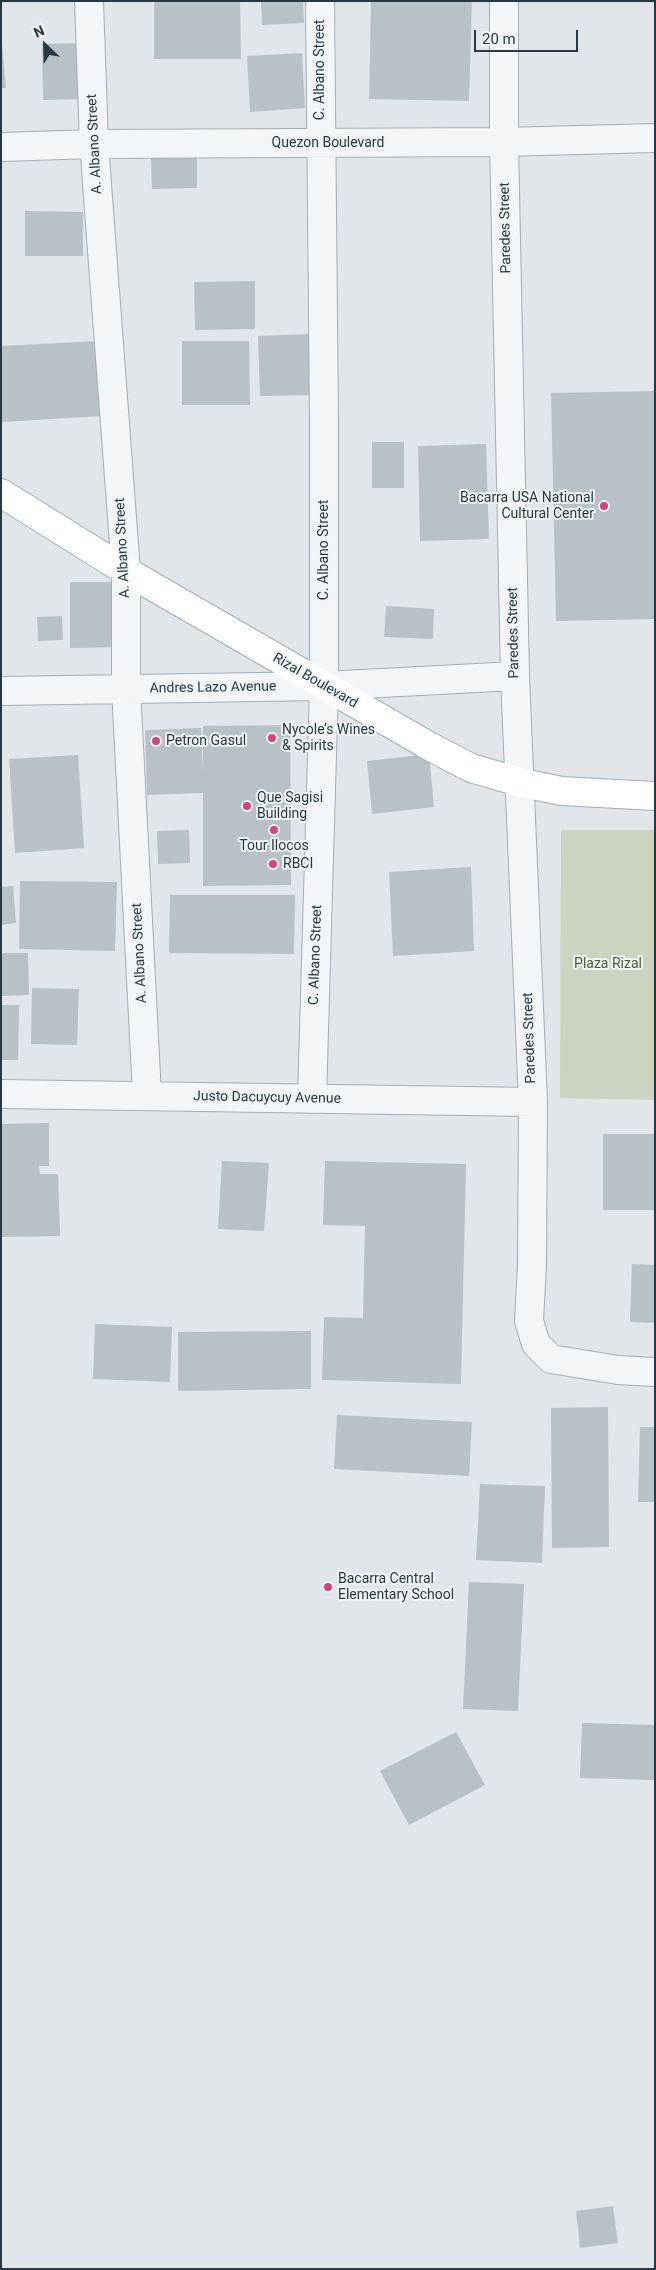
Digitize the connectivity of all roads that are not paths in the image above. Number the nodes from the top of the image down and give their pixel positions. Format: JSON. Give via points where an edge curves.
{"nodes":[{"id":1,"x":89,"y":1,"type":"edge"},
{"id":2,"x":320,"y":1,"type":"edge"},
{"id":3,"x":504,"y":1,"type":"edge"},
{"id":4,"x":655,"y":138,"type":"edge"},
{"id":5,"x":504,"y":142,"type":"junction"},
{"id":6,"x":320,"y":143,"type":"junction"},
{"id":7,"x":94,"y":144,"type":"junction"},
{"id":8,"x":1,"y":147,"type":"edge"},
{"id":9,"x":1,"y":494,"type":"edge"},
{"id":10,"x":126,"y":572,"type":"junction"},
{"id":11,"x":515,"y":676,"type":"junction"},
{"id":12,"x":324,"y":686,"type":"junction"},
{"id":13,"x":126,"y":688,"type":"junction"},
{"id":14,"x":1,"y":690,"type":"edge"},
{"id":15,"x":519,"y":782,"type":"junction"},
{"id":16,"x":655,"y":796,"type":"edge"},
{"id":17,"x":1,"y":1094,"type":"edge"},
{"id":18,"x":147,"y":1095,"type":"junction"},
{"id":19,"x":312,"y":1100,"type":"junction"},
{"id":20,"x":532,"y":1102,"type":"junction"},
{"id":21,"x":655,"y":1372,"type":"edge"}],
"edges":[{"from":1,"to":7,"type":"street","name":"A. Albano Street"},
{"from":2,"to":6,"type":"street","name":"C. Albano Street"},
{"from":3,"to":5,"type":"street","name":"Paredes Street"},
{"from":4,"to":5,"type":"street","name":"Quezon Boulevard"},
{"from":5,"to":6,"type":"street","name":"Quezon Boulevard"},
{"from":5,"to":11,"type":"street","name":"Paredes Street"},
{"from":6,"to":7,"type":"street","name":"Quezon Boulevard"},
{"from":6,"to":12,"type":"street","name":"C. Albano Street"},
{"from":7,"to":8,"type":"street","name":"Quezon Boulevard"},
{"from":7,"to":10,"type":"street","name":"A. Albano Street"},
{"from":9,"to":10,"type":"main road","name":"Rizal Boulevard"},
{"from":10,"to":12,"type":"main road","name":"Rizal Boulevard"},
{"from":10,"to":13,"type":"street","name":"A. Albano Street"},
{"from":11,"to":12,"type":"street","name":"Andres Lazo Avenue"},
{"from":11,"to":15,"type":"street","name":"Paredes Street"},
{"from":12,"to":13,"type":"street","name":"Andres Lazo Avenue"},
{"from":12,"to":15,"type":"main road","name":"Rizal Boulevard","via":[[471,768]]},
{"from":12,"to":19,"type":"street","name":"C. Albano Street"},
{"from":13,"to":14,"type":"street","name":"Andres Lazo Avenue"},
{"from":13,"to":18,"type":"street","name":"A. Albano Street"},
{"from":15,"to":16,"type":"main road","name":"Rizal Boulevard","via":[[561,791]]},
{"from":15,"to":20,"type":"street","name":"Paredes Street"},
{"from":17,"to":18,"type":"street","name":"Justo Dacuycuy Avenue"},
{"from":18,"to":19,"type":"street","name":"Justo Dacuycuy Avenue"},
{"from":19,"to":20,"type":"street","name":"Justo Dacuycuy Avenue"},
{"from":20,"to":21,"type":"street","name":"Paredes Street","via":[[529,1320],[536,1344],[551,1359],[618,1370]]}]}
